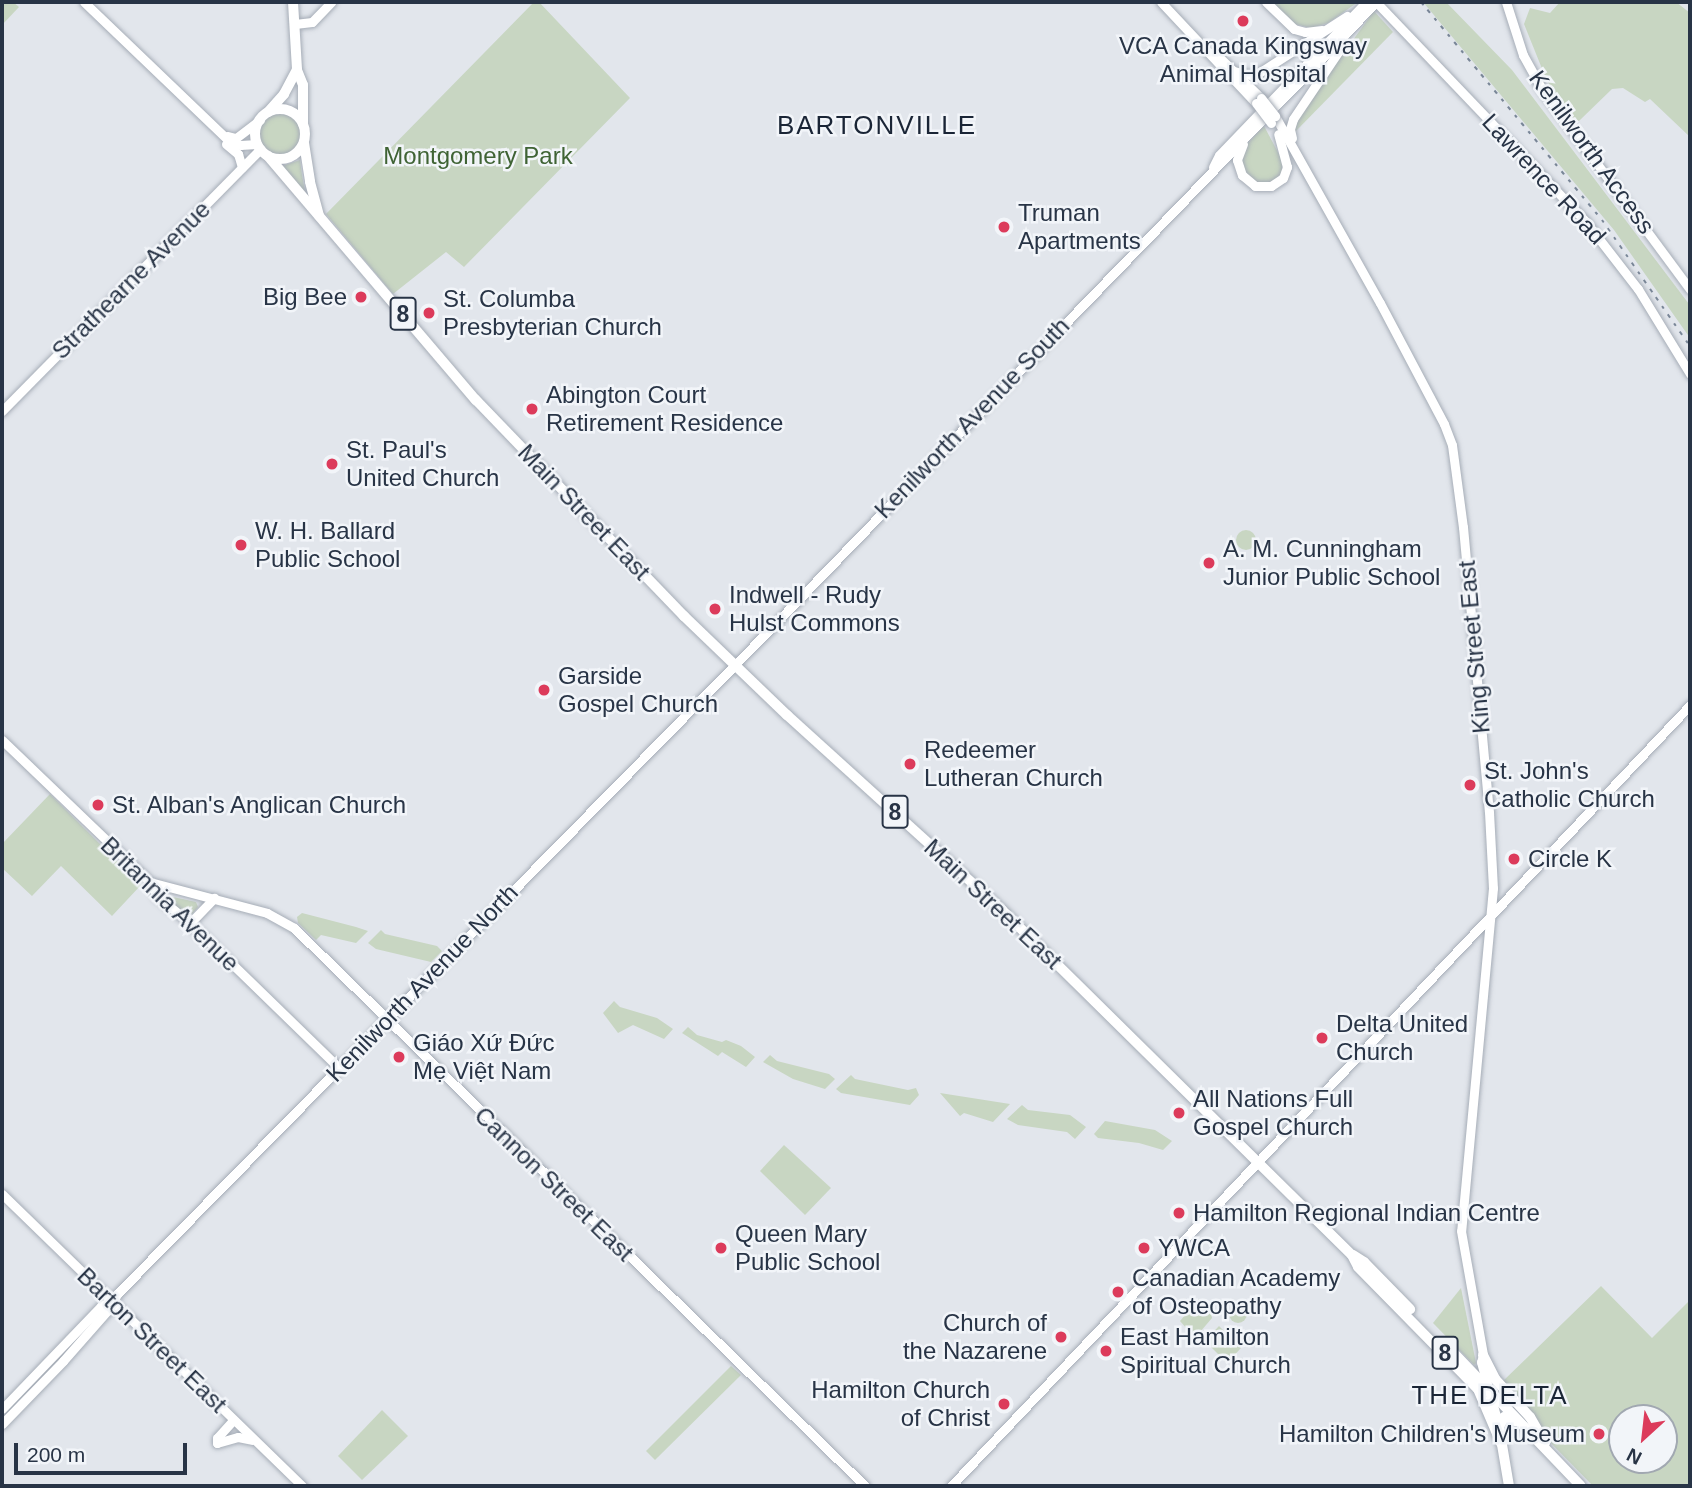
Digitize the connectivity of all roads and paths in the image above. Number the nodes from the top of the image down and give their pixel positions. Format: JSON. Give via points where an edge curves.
{"nodes":[{"id":1,"x":84,"y":2,"type":"edge"},
{"id":2,"x":293,"y":2,"type":"edge"},
{"id":3,"x":331,"y":2,"type":"edge"},
{"id":4,"x":1161,"y":2,"type":"edge"},
{"id":5,"x":1266,"y":2,"type":"edge"},
{"id":6,"x":1376,"y":2,"type":"edge"},
{"id":7,"x":1365,"y":4,"type":"edge"},
{"id":8,"x":1504,"y":4,"type":"edge"},
{"id":9,"x":1363,"y":16,"type":"junction"},
{"id":10,"x":295,"y":24,"type":"junction"},
{"id":11,"x":1327,"y":29,"type":"junction"},
{"id":12,"x":1210,"y":53,"type":"junction"},
{"id":13,"x":297,"y":71,"type":"junction"},
{"id":14,"x":1234,"y":71,"type":"junction"},
{"id":15,"x":1258,"y":101,"type":"junction"},
{"id":16,"x":264,"y":116,"type":"junction"},
{"id":17,"x":1273,"y":120,"type":"junction"},
{"id":18,"x":303,"y":125,"type":"junction"},
{"id":19,"x":222,"y":133,"type":"junction"},
{"id":20,"x":1278,"y":134,"type":"junction"},
{"id":21,"x":1245,"y":139,"type":"junction"},
{"id":22,"x":304,"y":142,"type":"junction"},
{"id":23,"x":262,"y":150,"type":"junction"},
{"id":24,"x":1297,"y":150,"type":"junction"},
{"id":25,"x":242,"y":167,"type":"junction"},
{"id":26,"x":1210,"y":170,"type":"junction"},
{"id":27,"x":1306,"y":174,"type":"junction"},
{"id":28,"x":319,"y":216,"type":"junction"},
{"id":29,"x":1690,"y":289,"type":"edge"},
{"id":30,"x":1690,"y":374,"type":"edge"},
{"id":31,"x":2,"y":411,"type":"edge"},
{"id":32,"x":734,"y":666,"type":"junction"},
{"id":33,"x":1690,"y":705,"type":"edge"},
{"id":34,"x":2,"y":740,"type":"edge"},
{"id":35,"x":150,"y":882,"type":"junction"},
{"id":36,"x":214,"y":898,"type":"junction"},
{"id":37,"x":1492,"y":915,"type":"junction"},
{"id":38,"x":190,"y":923,"type":"junction"},
{"id":39,"x":386,"y":1020,"type":"junction"},
{"id":40,"x":339,"y":1068,"type":"junction"},
{"id":41,"x":1258,"y":1162,"type":"junction"},
{"id":42,"x":2,"y":1194,"type":"edge"},
{"id":43,"x":1352,"y":1255,"type":"junction"},
{"id":44,"x":111,"y":1301,"type":"junction"},
{"id":45,"x":1483,"y":1355,"type":"junction"},
{"id":46,"x":1488,"y":1388,"type":"junction"},
{"id":47,"x":2,"y":1409,"type":"edge"},
{"id":48,"x":233,"y":1420,"type":"junction"},
{"id":49,"x":2,"y":1424,"type":"edge"},
{"id":50,"x":1499,"y":1427,"type":"junction"},
{"id":51,"x":1530,"y":1432,"type":"junction"},
{"id":52,"x":255,"y":1442,"type":"junction"},
{"id":53,"x":1501,"y":1443,"type":"junction"},
{"id":54,"x":1559,"y":1464,"type":"junction"},
{"id":55,"x":302,"y":1486,"type":"edge"},
{"id":56,"x":864,"y":1486,"type":"edge"},
{"id":57,"x":951,"y":1486,"type":"edge"},
{"id":58,"x":1509,"y":1486,"type":"edge"},
{"id":59,"x":1581,"y":1486,"type":"edge"}],
"edges":[{"from":1,"to":19,"type":"main road"},
{"from":2,"to":10,"type":"main road"},
{"from":3,"to":10,"type":"main road","via":[[312,22]]},
{"from":4,"to":12,"type":"main road","name":"King Street East"},
{"from":5,"to":11,"type":"main road","via":[[1294,29]]},
{"from":6,"to":9,"type":"main road","name":"Kenilworth Avenue South"},
{"from":6,"to":30,"type":"main road","name":"Lawrence Road","via":[[1604,244],[1638,289]]},
{"from":7,"to":11,"type":"main road"},
{"from":7,"to":26,"type":"main road","name":"Kenilworth Avenue South","via":[[1219,155]]},
{"from":8,"to":29,"type":"main road","name":"Kenilworth Access","via":[[1541,88]]},
{"from":9,"to":21,"type":"main road","name":"Kenilworth Avenue South"},
{"from":9,"to":24,"type":"main road","via":[[1293,119],[1290,133]]},
{"from":10,"to":13,"type":"main road"},
{"from":11,"to":14,"type":"main road","via":[[1254,76]]},
{"from":12,"to":14,"type":"main road","name":"King Street East"},
{"from":12,"to":15,"type":"main road","name":"King Street East"},
{"from":13,"to":16,"type":"main road"},
{"from":13,"to":18,"type":"main road","via":[[303,85]]},
{"from":14,"to":15,"type":"main road","name":"King Street East"},
{"from":15,"to":17,"type":"main road","name":"King Street East","bridge":true},
{"from":16,"to":18,"type":"main road","via":[[279,109],[291,112]]},
{"from":16,"to":19,"type":"main road","via":[[236,138]]},
{"from":16,"to":23,"type":"main road","via":[[255,131]]},
{"from":17,"to":20,"type":"main road","name":"King Street East"},
{"from":17,"to":24,"type":"main road","name":"King Street East"},
{"from":18,"to":22,"type":"main road"},
{"from":19,"to":23,"type":"main road","via":[[235,144]]},
{"from":19,"to":25,"type":"main road"},
{"from":20,"to":21,"type":"main road","via":[[1287,167],[1278,183],[1268,187],[1249,183],[1238,167]]},
{"from":20,"to":27,"type":"main road","name":"King Street East"},
{"from":21,"to":26,"type":"main road","name":"Kenilworth Avenue South"},
{"from":22,"to":23,"type":"main road","via":[[288,158]]},
{"from":22,"to":28,"type":"main road","name":"Main Street East","number":"8"},
{"from":23,"to":25,"type":"main road","name":"Strathearne Avenue"},
{"from":23,"to":28,"type":"main road","name":"Main Street East","number":"8"},
{"from":24,"to":27,"type":"main road","name":"King Street East"},
{"from":25,"to":31,"type":"main road","name":"Strathearne Avenue"},
{"from":26,"to":32,"type":"main road","name":"Kenilworth Avenue South"},
{"from":27,"to":37,"type":"main road","name":"King Street East","via":[[1345,237],[1450,436],[1488,799]]},
{"from":28,"to":32,"type":"main road","name":"Main Street East","number":"8","via":[[476,400]]},
{"from":32,"to":39,"type":"main road","name":"Kenilworth Avenue North"},
{"from":32,"to":41,"type":"main road","name":"Main Street East","number":"8","via":[[1002,910]]},
{"from":33,"to":37,"type":"main road"},
{"from":34,"to":35,"type":"main road","name":"Britannia Avenue"},
{"from":35,"to":36,"type":"main road","name":"Cannon Street East"},
{"from":35,"to":38,"type":"main road","name":"Britannia Avenue","via":[[157,896]]},
{"from":36,"to":38,"type":"main road"},
{"from":36,"to":39,"type":"main road","name":"Cannon Street East","via":[[286,922]]},
{"from":37,"to":41,"type":"main road"},
{"from":37,"to":45,"type":"main road","name":"King Street East","via":[[1461,1220]]},
{"from":38,"to":40,"type":"main road","name":"Britannia Avenue"},
{"from":39,"to":40,"type":"main road","name":"Kenilworth Avenue North"},
{"from":39,"to":56,"type":"main road","name":"Cannon Street East"},
{"from":40,"to":44,"type":"main road","name":"Kenilworth Avenue North"},
{"from":41,"to":43,"type":"main road","name":"Main Street East","number":"8"},
{"from":41,"to":57,"type":"main road"},
{"from":42,"to":44,"type":"main road","name":"Barton Street East"},
{"from":43,"to":46,"type":"main road","name":"Main Street East","number":"8"},
{"from":43,"to":53,"type":"main road","name":"Main Street East","number":"8","via":[[1481,1393]]},
{"from":44,"to":47,"type":"main road","name":"Kenilworth Avenue North"},
{"from":44,"to":48,"type":"main road","name":"Barton Street East"},
{"from":44,"to":49,"type":"main road","name":"Kenilworth Avenue North","via":[[72,1351]]},
{"from":45,"to":46,"type":"main road","name":"King Street East"},
{"from":45,"to":54,"type":"main road","via":[[1495,1379],[1530,1417]]},
{"from":46,"to":50,"type":"main road","name":"King Street East"},
{"from":46,"to":51,"type":"main road","name":"Main Street East","number":"8"},
{"from":48,"to":52,"type":"main road","name":"Barton Street East"},
{"from":48,"to":52,"type":"main road","via":[[217,1443],[238,1437]]},
{"from":50,"to":51,"type":"main road","via":[[1507,1417]]},
{"from":50,"to":53,"type":"main road","name":"King Street East"},
{"from":51,"to":54,"type":"main road","name":"Main Street East","number":"8"},
{"from":52,"to":55,"type":"main road","name":"Barton Street East"},
{"from":53,"to":58,"type":"main road","name":"King Street East","number":"8"},
{"from":54,"to":59,"type":"main road","name":"Main Street East","number":"8"}]}
